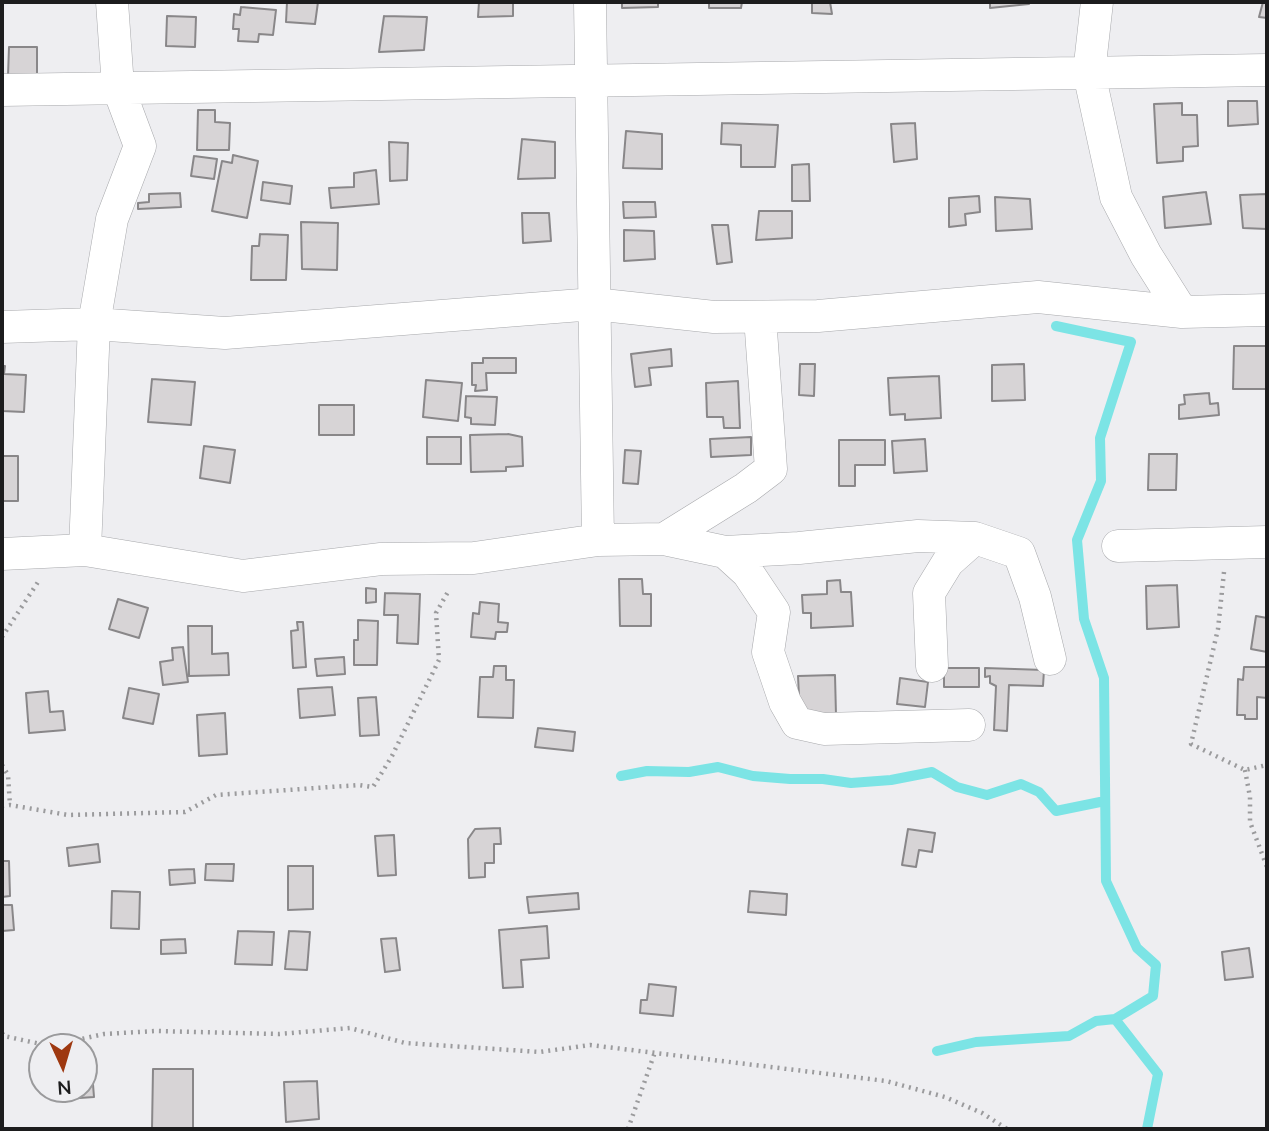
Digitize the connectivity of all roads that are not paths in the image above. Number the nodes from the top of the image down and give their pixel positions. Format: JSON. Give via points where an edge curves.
{"nodes":[{"id":1,"x":112,"y":2,"type":"edge"},
{"id":2,"x":590,"y":2,"type":"edge"},
{"id":3,"x":1097,"y":2,"type":"edge"},
{"id":4,"x":1267,"y":70,"type":"edge"},
{"id":5,"x":1089,"y":73,"type":"junction"},
{"id":6,"x":589,"y":82,"type":"junction"},
{"id":7,"x":118,"y":87,"type":"junction"},
{"id":8,"x":2,"y":90,"type":"edge"},
{"id":9,"x":594,"y":304,"type":"junction"},
{"id":10,"x":1267,"y":310,"type":"edge"},
{"id":11,"x":1182,"y":312,"type":"junction"},
{"id":12,"x":760,"y":317,"type":"junction"},
{"id":13,"x":94,"y":324,"type":"junction"},
{"id":14,"x":2,"y":327,"type":"edge"},
{"id":15,"x":975,"y":538,"type":"junction"},
{"id":16,"x":664,"y":539,"type":"junction"},
{"id":17,"x":598,"y":540,"type":"junction"},
{"id":18,"x":1267,"y":542,"type":"edge"},
{"id":19,"x":1118,"y":546,"type":"dead end"},
{"id":20,"x":85,"y":550,"type":"junction"},
{"id":21,"x":725,"y":552,"type":"junction"},
{"id":22,"x":2,"y":554,"type":"edge"},
{"id":23,"x":1050,"y":659,"type":"dead end"},
{"id":24,"x":932,"y":666,"type":"dead end"},
{"id":25,"x":970,"y":725,"type":"dead end"}],
"edges":[{"from":1,"to":7,"type":"street"},
{"from":2,"to":6,"type":"street"},
{"from":3,"to":5,"type":"street"},
{"from":4,"to":5,"type":"street"},
{"from":5,"to":6,"type":"street"},
{"from":5,"to":11,"type":"street","via":[[1116,197]]},
{"from":6,"to":7,"type":"street"},
{"from":6,"to":9,"type":"street"},
{"from":7,"to":8,"type":"street"},
{"from":7,"to":13,"type":"street","via":[[140,146],[112,219]]},
{"from":9,"to":12,"type":"street","via":[[714,317]]},
{"from":9,"to":13,"type":"street","via":[[225,333]]},
{"from":9,"to":17,"type":"street"},
{"from":10,"to":11,"type":"street"},
{"from":11,"to":12,"type":"street","via":[[1038,297]]},
{"from":12,"to":16,"type":"street","via":[[771,469]]},
{"from":13,"to":14,"type":"street"},
{"from":13,"to":20,"type":"street"},
{"from":15,"to":21,"type":"street","via":[[918,536]]},
{"from":15,"to":23,"type":"street","via":[[1019,553]]},
{"from":15,"to":24,"type":"street","via":[[948,562],[929,593]]},
{"from":16,"to":17,"type":"street"},
{"from":16,"to":21,"type":"street"},
{"from":17,"to":20,"type":"street","via":[[474,558],[381,559],[243,576]]},
{"from":18,"to":19,"type":"street"},
{"from":20,"to":22,"type":"street"},
{"from":21,"to":25,"type":"street","via":[[748,573],[774,612],[768,652],[797,723],[824,729]]}]}
